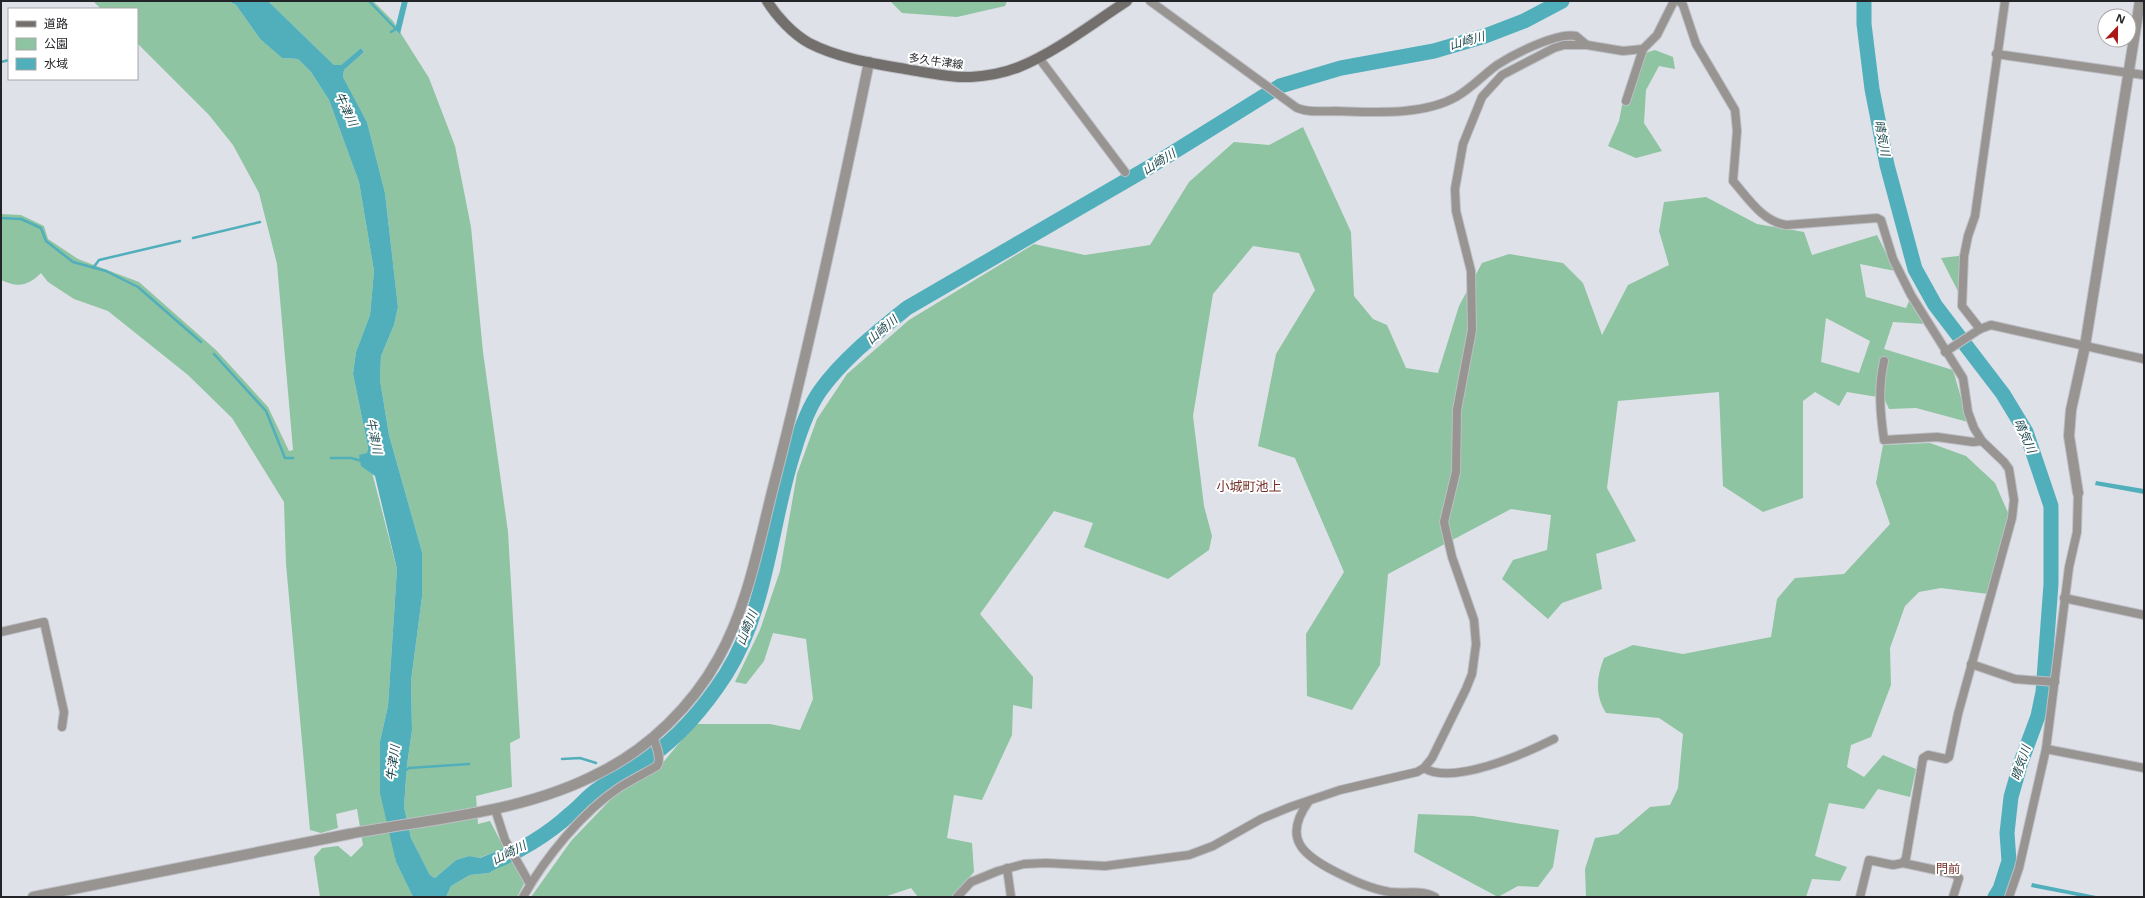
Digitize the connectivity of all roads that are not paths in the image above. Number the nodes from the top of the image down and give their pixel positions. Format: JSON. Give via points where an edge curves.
{"nodes":[{"id":1,"x":767,"y":1,"type":"edge"},
{"id":2,"x":1127,"y":1,"type":"edge"},
{"id":3,"x":1150,"y":1,"type":"edge"},
{"id":4,"x":1674,"y":1,"type":"edge"},
{"id":5,"x":1679,"y":1,"type":"edge"},
{"id":6,"x":2005,"y":1,"type":"edge"},
{"id":7,"x":2140,"y":1,"type":"edge"},
{"id":8,"x":1587,"y":45,"type":"junction"},
{"id":9,"x":1643,"y":49,"type":"junction"},
{"id":10,"x":1996,"y":54,"type":"junction"},
{"id":11,"x":1039,"y":58,"type":"junction"},
{"id":12,"x":869,"y":62,"type":"junction"},
{"id":13,"x":2128,"y":72,"type":"junction"},
{"id":14,"x":2144,"y":75,"type":"edge"},
{"id":15,"x":1626,"y":101,"type":"dead end"},
{"id":16,"x":1125,"y":172,"type":"dead end"},
{"id":17,"x":1980,"y":329,"type":"junction"},
{"id":18,"x":2085,"y":346,"type":"junction"},
{"id":19,"x":1945,"y":352,"type":"junction"},
{"id":20,"x":2144,"y":359,"type":"edge"},
{"id":21,"x":1884,"y":361,"type":"dead end"},
{"id":22,"x":1982,"y":441,"type":"junction"},
{"id":23,"x":2078,"y":493,"type":"joint"},
{"id":24,"x":2064,"y":598,"type":"junction"},
{"id":25,"x":2144,"y":615,"type":"edge"},
{"id":26,"x":1,"y":632,"type":"edge"},
{"id":27,"x":1971,"y":664,"type":"junction"},
{"id":28,"x":2055,"y":682,"type":"junction"},
{"id":29,"x":62,"y":727,"type":"dead end"},
{"id":30,"x":1554,"y":739,"type":"dead end"},
{"id":31,"x":654,"y":741,"type":"junction"},
{"id":32,"x":2046,"y":749,"type":"junction"},
{"id":33,"x":1424,"y":768,"type":"junction"},
{"id":34,"x":2144,"y":768,"type":"edge"},
{"id":35,"x":1309,"y":801,"type":"junction"},
{"id":36,"x":495,"y":808,"type":"junction"},
{"id":37,"x":1903,"y":863,"type":"junction"},
{"id":38,"x":1007,"y":868,"type":"junction"},
{"id":39,"x":530,"y":884,"type":"junction"},
{"id":40,"x":33,"y":897,"type":"edge"},
{"id":41,"x":523,"y":897,"type":"edge"},
{"id":42,"x":957,"y":897,"type":"edge"},
{"id":43,"x":1011,"y":897,"type":"edge"},
{"id":44,"x":1435,"y":897,"type":"edge"},
{"id":45,"x":1860,"y":897,"type":"edge"},
{"id":46,"x":1954,"y":897,"type":"edge"},
{"id":47,"x":2009,"y":897,"type":"edge"}],
"edges":[{"from":1,"to":12,"type":"main road","name":"多久牛津線","via":[[789,27],[809,43]]},
{"from":2,"to":11,"type":"main road","name":"多久牛津線"},
{"from":3,"to":8,"type":"street","via":[[1303,110],[1375,112],[1411,109],[1448,101],[1470,88],[1507,59],[1558,36],[1576,36]]},
{"from":4,"to":9,"type":"street","via":[[1657,35]]},
{"from":5,"to":19,"type":"street","via":[[1683,5],[1696,44],[1735,110],[1733,181],[1758,210],[1777,223],[1786,225],[1877,218],[1881,220],[1893,259]]},
{"from":6,"to":10,"type":"street"},
{"from":7,"to":13,"type":"street"},
{"from":8,"to":9,"type":"street","via":[[1623,51]]},
{"from":8,"to":33,"type":"street","via":[[1564,45],[1554,48],[1502,76],[1482,97],[1469,126],[1460,158],[1455,189],[1456,211],[1472,271],[1472,323],[1456,410],[1456,472],[1444,522],[1452,557],[1474,620],[1476,644],[1472,674],[1466,689],[1437,750]]},
{"from":9,"to":15,"type":"street"},
{"from":10,"to":13,"type":"street"},
{"from":10,"to":17,"type":"street","via":[[1975,216],[1964,256],[1962,306]]},
{"from":11,"to":12,"type":"main road","name":"多久牛津線","via":[[1012,69],[971,77],[946,76]]},
{"from":11,"to":16,"type":"street"},
{"from":12,"to":31,"type":"street","via":[[821,294],[744,598],[718,660],[699,689]]},
{"from":13,"to":14,"type":"street"},
{"from":13,"to":18,"type":"street"},
{"from":17,"to":18,"type":"street","via":[[1991,325]]},
{"from":17,"to":19,"type":"street"},
{"from":18,"to":20,"type":"street"},
{"from":18,"to":23,"type":"street","via":[[2071,410],[2069,436]]},
{"from":19,"to":22,"type":"street","via":[[1963,378],[1968,412]]},
{"from":21,"to":22,"type":"street","via":[[1880,381],[1884,440],[1937,438]]},
{"from":22,"to":27,"type":"street","via":[[2009,470],[2014,500],[2012,518]]},
{"from":23,"to":24,"type":"street","via":[[2078,532],[2068,567]]},
{"from":24,"to":25,"type":"street"},
{"from":24,"to":28,"type":"street"},
{"from":26,"to":29,"type":"street","via":[[44,622],[64,712]]},
{"from":27,"to":28,"type":"street","via":[[2015,678]]},
{"from":27,"to":37,"type":"street","via":[[1949,757],[1946,759],[1928,755],[1923,758],[1906,858]]},
{"from":28,"to":32,"type":"street"},
{"from":30,"to":33,"type":"street","via":[[1462,773],[1438,774]]},
{"from":31,"to":36,"type":"street","via":[[610,768],[572,786],[533,800]]},
{"from":31,"to":39,"type":"street","via":[[659,756],[657,766],[619,788],[594,808],[568,835]]},
{"from":32,"to":34,"type":"street"},
{"from":32,"to":47,"type":"street","via":[[2019,868]]},
{"from":33,"to":35,"type":"street","via":[[1340,790]]},
{"from":35,"to":38,"type":"street","via":[[1261,819],[1213,846],[1190,855],[1105,866],[1046,863]]},
{"from":35,"to":44,"type":"street","via":[[1300,814],[1296,831],[1300,847],[1313,860],[1356,882],[1378,889],[1392,892],[1423,892]]},
{"from":36,"to":39,"type":"street","via":[[505,840]]},
{"from":36,"to":40,"type":"street"},
{"from":37,"to":45,"type":"street","via":[[1893,865],[1869,860]]},
{"from":37,"to":46,"type":"street","via":[[1954,874],[1959,878]]},
{"from":38,"to":42,"type":"street","via":[[971,882]]},
{"from":38,"to":43,"type":"street"},
{"from":39,"to":41,"type":"street"}]}
